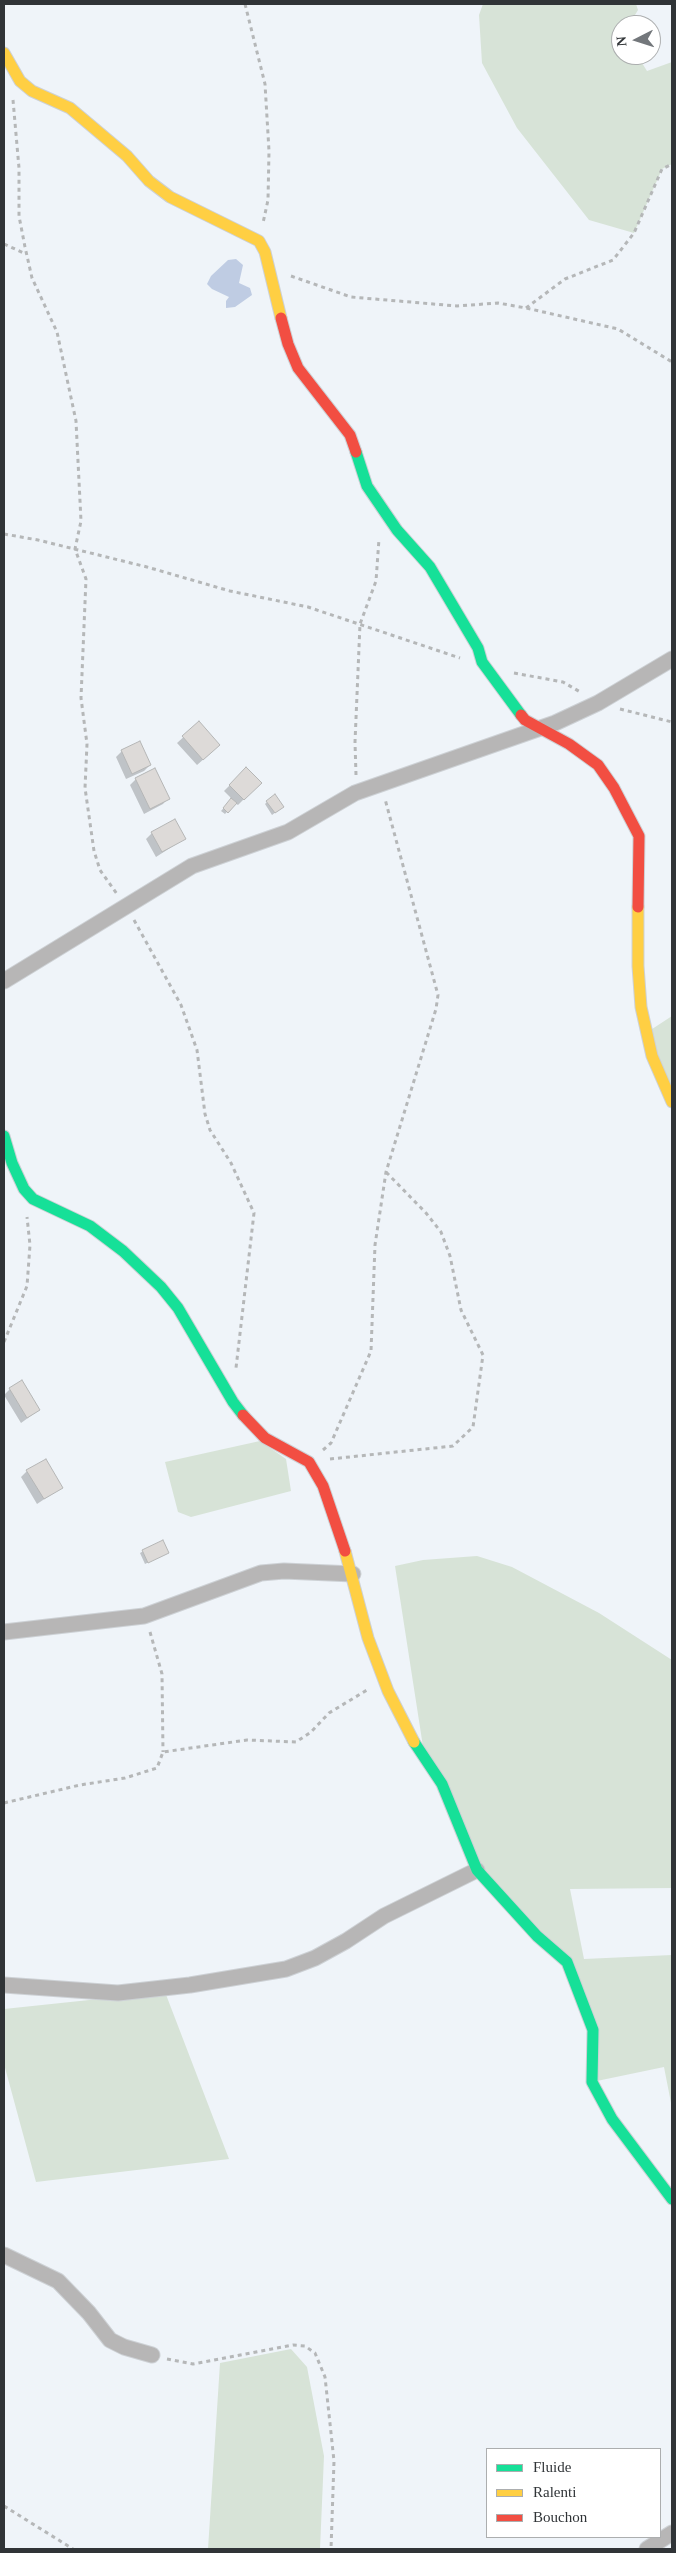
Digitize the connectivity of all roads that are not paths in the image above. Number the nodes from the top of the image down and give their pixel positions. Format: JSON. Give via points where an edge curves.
{"nodes":[{"id":1,"x":4,"y":53,"type":"edge"},
{"id":2,"x":672,"y":659,"type":"edge"},
{"id":3,"x":539,"y":728,"type":"junction"},
{"id":4,"x":4,"y":980,"type":"edge"},
{"id":5,"x":672,"y":1102,"type":"edge"},
{"id":6,"x":4,"y":1136,"type":"edge"},
{"id":7,"x":353,"y":1574,"type":"junction"},
{"id":8,"x":4,"y":1632,"type":"edge"},
{"id":9,"x":477,"y":1870,"type":"junction"},
{"id":10,"x":4,"y":1985,"type":"edge"},
{"id":11,"x":672,"y":2199,"type":"edge"},
{"id":12,"x":4,"y":2255,"type":"edge"},
{"id":13,"x":152,"y":2355,"type":"road end"},
{"id":14,"x":672,"y":2533,"type":"edge"},
{"id":15,"x":647,"y":2549,"type":"edge"}],
"edges":[{"from":1,"to":3,"type":"street","via":[[16,75],[32,91],[70,108],[128,156],[149,181],[170,197],[259,241],[265,252],[288,344],[298,368],[350,435],[367,486],[397,530],[436,575],[478,648],[482,662],[525,720]]},
{"from":2,"to":3,"type":"street","via":[[598,704]]},
{"from":3,"to":4,"type":"street","via":[[355,792],[288,832],[192,866]]},
{"from":3,"to":5,"type":"street","via":[[598,765],[639,836],[638,966],[641,1007],[652,1056]]},
{"from":6,"to":7,"type":"street","via":[[12,1163],[24,1189],[33,1199],[90,1226],[161,1287],[178,1308],[233,1402],[254,1428],[265,1438],[310,1462],[324,1486]]},
{"from":7,"to":8,"type":"street","via":[[261,1573],[144,1616]]},
{"from":7,"to":9,"type":"street","via":[[382,1680],[415,1743],[442,1784]]},
{"from":9,"to":10,"type":"street","via":[[384,1916],[346,1942],[286,1969],[190,1986],[118,1993]]},
{"from":9,"to":11,"type":"street","via":[[537,1936],[567,1962],[594,2030],[592,2082],[612,2119]]},
{"from":12,"to":13,"type":"street","via":[[58,2282],[110,2340],[124,2348]]},
{"from":14,"to":15,"type":"street"}]}
